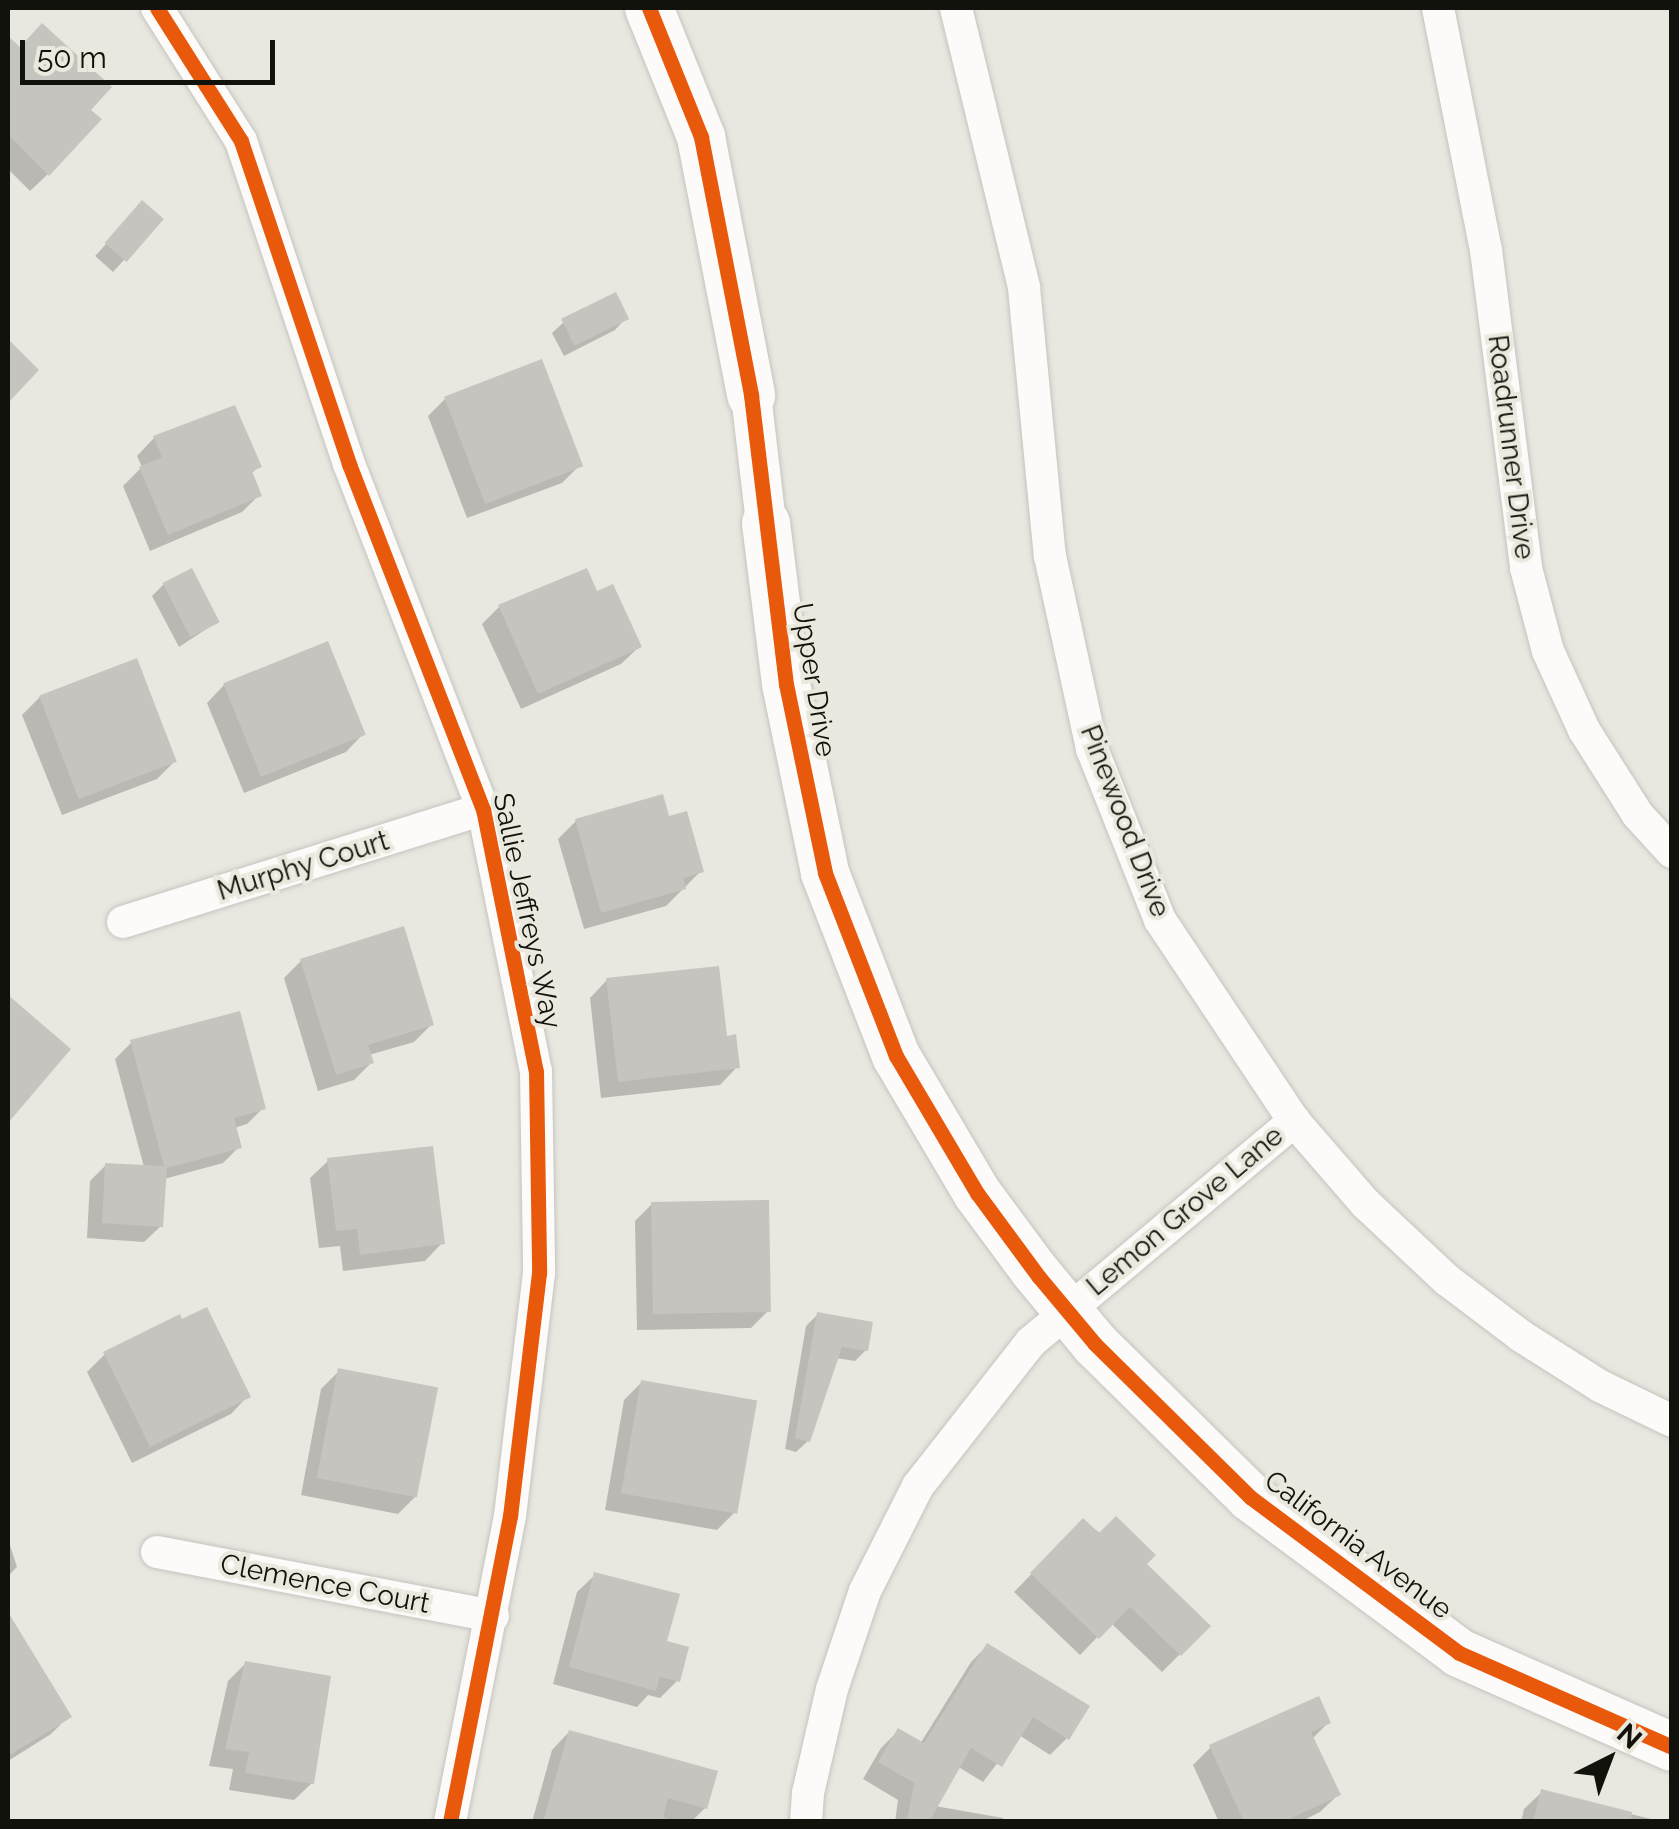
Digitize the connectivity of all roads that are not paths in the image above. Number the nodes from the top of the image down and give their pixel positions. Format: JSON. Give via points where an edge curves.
{"nodes":[{"id":1,"x":157,"y":8,"type":"edge"},
{"id":2,"x":649,"y":8,"type":"edge"},
{"id":3,"x":956,"y":8,"type":"edge"},
{"id":4,"x":1438,"y":8,"type":"edge"},
{"id":5,"x":751,"y":394,"type":"joint"},
{"id":6,"x":766,"y":523,"type":"joint"},
{"id":7,"x":483,"y":810,"type":"junction"},
{"id":8,"x":1672,"y":852,"type":"edge"},
{"id":9,"x":123,"y":922,"type":"dead end"},
{"id":10,"x":1294,"y":1121,"type":"junction"},
{"id":11,"x":1066,"y":1310,"type":"junction"},
{"id":12,"x":1672,"y":1421,"type":"edge"},
{"id":13,"x":158,"y":1552,"type":"dead end"},
{"id":14,"x":492,"y":1616,"type":"junction"},
{"id":15,"x":1672,"y":1747,"type":"edge"},
{"id":16,"x":450,"y":1822,"type":"edge"},
{"id":17,"x":806,"y":1822,"type":"edge"}],
"edges":[{"from":1,"to":7,"type":"street","name":"Sallie Jeffreys Way","via":[[241,141],[349,464]]},
{"from":2,"to":5,"type":"main road","name":"Upper Drive","via":[[701,137]]},
{"from":3,"to":10,"type":"street","name":"Pinewood Drive","via":[[1024,288],[1050,556],[1092,749],[1160,920]]},
{"from":4,"to":8,"type":"street","name":"Roadrunner Drive","via":[[1486,250],[1526,568],[1548,652],[1593,744],[1638,815]]},
{"from":5,"to":6,"type":"street","name":"Upper Drive"},
{"from":6,"to":11,"type":"main road","name":"Upper Drive","via":[[786,684],[825,873],[896,1056],[977,1193]]},
{"from":7,"to":9,"type":"street","name":"Murphy Court"},
{"from":7,"to":14,"type":"street","name":"Sallie Jeffreys Way","via":[[536,1071],[539,1273]]},
{"from":10,"to":11,"type":"street","name":"Lemon Grove Lane"},
{"from":10,"to":12,"type":"street","name":"Pinewood Drive","via":[[1366,1204],[1447,1280],[1568,1366]]},
{"from":11,"to":15,"type":"main road","name":"California Avenue","via":[[1250,1497],[1459,1652]]},
{"from":11,"to":17,"type":"street","name":"Lemon Grove Lane","via":[[1028,1346],[918,1486],[865,1591],[832,1689]]},
{"from":13,"to":14,"type":"street","name":"Clemence Court"},
{"from":14,"to":16,"type":"street","name":"Sallie Jeffreys Way"}]}
